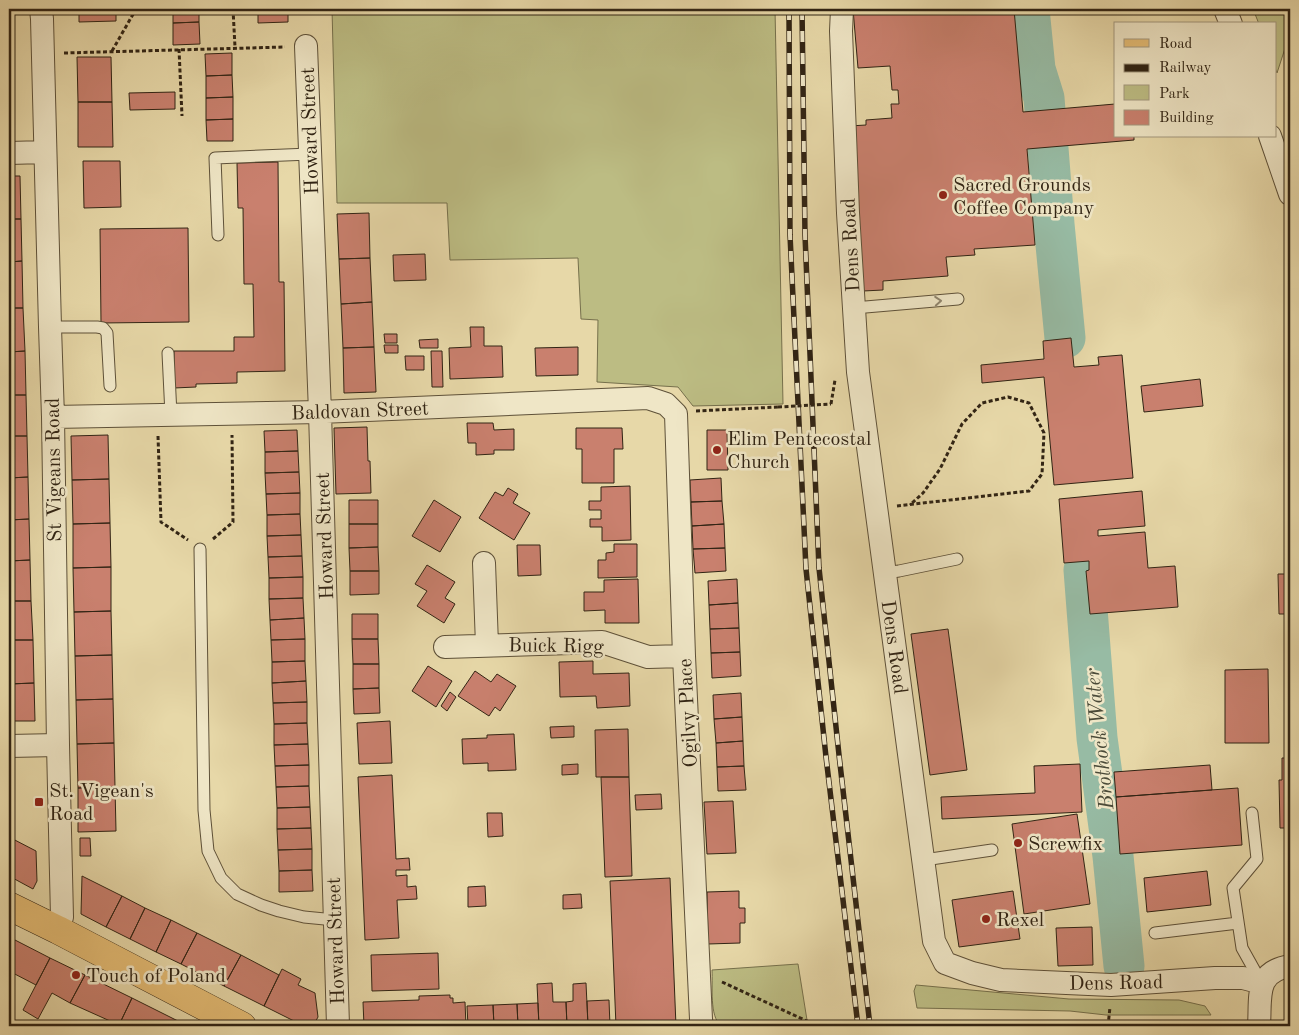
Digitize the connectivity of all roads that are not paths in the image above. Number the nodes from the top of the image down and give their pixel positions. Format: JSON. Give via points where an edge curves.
{"nodes":[{"id":1,"x":41,"y":9,"type":"edge"},
{"id":2,"x":842,"y":9,"type":"edge"},
{"id":3,"x":1225,"y":9,"type":"edge"},
{"id":4,"x":1230,"y":22,"type":"edge"},
{"id":5,"x":306,"y":46,"type":"road end"},
{"id":6,"x":1271,"y":138,"type":"edge"},
{"id":7,"x":45,"y":152,"type":"junction"},
{"id":8,"x":9,"y":153,"type":"edge"},
{"id":9,"x":310,"y":154,"type":"junction"},
{"id":10,"x":1290,"y":194,"type":"edge"},
{"id":11,"x":218,"y":234,"type":"dead end"},
{"id":12,"x":958,"y":299,"type":"dead end"},
{"id":13,"x":854,"y":308,"type":"junction"},
{"id":14,"x":50,"y":327,"type":"junction"},
{"id":15,"x":168,"y":352,"type":"dead end"},
{"id":16,"x":110,"y":386,"type":"dead end"},
{"id":17,"x":671,"y":409,"type":"joint"},
{"id":18,"x":320,"y":412,"type":"junction"},
{"id":19,"x":164,"y":415,"type":"junction"},
{"id":20,"x":53,"y":417,"type":"junction"},
{"id":21,"x":200,"y":549,"type":"road end"},
{"id":22,"x":957,"y":558,"type":"dead end"},
{"id":23,"x":484,"y":563,"type":"dead end"},
{"id":24,"x":886,"y":572,"type":"junction"},
{"id":25,"x":487,"y":645,"type":"junction"},
{"id":26,"x":445,"y":646,"type":"dead end"},
{"id":27,"x":684,"y":656,"type":"junction"},
{"id":28,"x":58,"y":745,"type":"junction"},
{"id":29,"x":9,"y":746,"type":"edge"},
{"id":30,"x":1252,"y":813,"type":"dead end"},
{"id":31,"x":992,"y":850,"type":"dead end"},
{"id":32,"x":924,"y":860,"type":"junction"},
{"id":33,"x":9,"y":906,"type":"edge"},
{"id":34,"x":335,"y":920,"type":"junction"},
{"id":35,"x":1238,"y":924,"type":"junction"},
{"id":36,"x":58,"y":930,"type":"junction"},
{"id":37,"x":1155,"y":933,"type":"dead end"},
{"id":38,"x":1290,"y":966,"type":"edge"},
{"id":39,"x":1262,"y":983,"type":"junction"},
{"id":40,"x":242,"y":1026,"type":"edge"},
{"id":41,"x":338,"y":1026,"type":"edge"},
{"id":42,"x":702,"y":1026,"type":"edge"},
{"id":43,"x":1259,"y":1026,"type":"edge"}],
"edges":[{"from":1,"to":7,"type":"street","name":"St Vigeans Road"},
{"from":2,"to":13,"type":"street","name":"Dens Road","via":[[846,175]]},
{"from":3,"to":4,"type":"street"},
{"from":5,"to":9,"type":"street","name":"Howard Street"},
{"from":6,"to":10,"type":"street"},
{"from":7,"to":8,"type":"street"},
{"from":7,"to":14,"type":"street","name":"St Vigeans Road"},
{"from":9,"to":11,"type":"lane","via":[[215,158]]},
{"from":9,"to":18,"type":"street","name":"Howard Street"},
{"from":13,"to":12,"type":"lane","one_way":true},
{"from":13,"to":24,"type":"street","name":"Dens Road","via":[[858,372]]},
{"from":14,"to":16,"type":"lane","via":[[103,328],[107,333]]},
{"from":14,"to":20,"type":"street","name":"St Vigeans Road"},
{"from":15,"to":19,"type":"lane"},
{"from":17,"to":18,"type":"street","name":"Baldovan Street","via":[[648,398]]},
{"from":17,"to":27,"type":"street","name":"Ogilvy Place"},
{"from":18,"to":19,"type":"street","name":"Baldovan Street"},
{"from":18,"to":34,"type":"street","name":"Howard Street"},
{"from":19,"to":20,"type":"street","name":"Baldovan Street"},
{"from":20,"to":28,"type":"street","name":"St Vigeans Road"},
{"from":21,"to":34,"type":"lane","via":[[204,802],[208,851],[221,878],[237,894],[279,911]]},
{"from":22,"to":24,"type":"lane"},
{"from":23,"to":25,"type":"street","name":"Buick Rigg"},
{"from":24,"to":32,"type":"street","name":"Dens Road"},
{"from":25,"to":26,"type":"street","name":"Buick Rigg"},
{"from":25,"to":27,"type":"street","name":"Buick Rigg","via":[[602,642],[648,657]]},
{"from":27,"to":42,"type":"street","name":"Ogilvy Place"},
{"from":28,"to":29,"type":"street"},
{"from":28,"to":36,"type":"street","name":"St Vigeans Road","via":[[62,917]]},
{"from":30,"to":35,"type":"lane","via":[[1257,859],[1233,888]]},
{"from":31,"to":32,"type":"lane"},
{"from":32,"to":39,"type":"street","name":"Dens Road","via":[[934,941],[945,962],[972,973],[1001,980],[1111,985],[1215,978],[1243,978]]},
{"from":33,"to":36,"type":"main road"},
{"from":34,"to":41,"type":"street","name":"Howard Street"},
{"from":35,"to":37,"type":"lane"},
{"from":35,"to":39,"type":"lane","via":[[1242,948]]},
{"from":36,"to":40,"type":"main road"},
{"from":38,"to":39,"type":"street","via":[[1270,973]]},
{"from":39,"to":43,"type":"street"}]}
